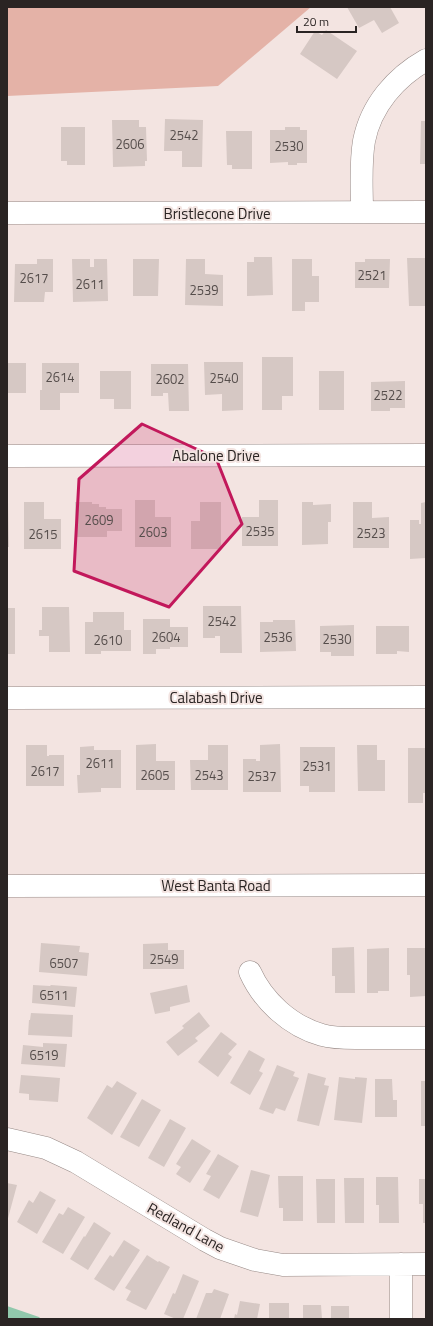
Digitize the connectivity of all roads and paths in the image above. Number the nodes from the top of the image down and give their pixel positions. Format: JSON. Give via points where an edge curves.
{"nodes":[{"id":1,"x":426,"y":60,"type":"edge"},
{"id":2,"x":362,"y":212,"type":"junction"},
{"id":3,"x":426,"y":212,"type":"edge"},
{"id":4,"x":7,"y":214,"type":"edge"},
{"id":5,"x":426,"y":455,"type":"edge"},
{"id":6,"x":7,"y":456,"type":"edge"},
{"id":7,"x":426,"y":697,"type":"edge"},
{"id":8,"x":7,"y":698,"type":"edge"},
{"id":9,"x":426,"y":885,"type":"edge"},
{"id":10,"x":7,"y":886,"type":"edge"},
{"id":11,"x":250,"y":972,"type":"dead end"},
{"id":12,"x":426,"y":1038,"type":"edge"},
{"id":13,"x":7,"y":1139,"type":"edge"},
{"id":14,"x":400,"y":1264,"type":"junction"},
{"id":15,"x":426,"y":1264,"type":"edge"},
{"id":16,"x":401,"y":1319,"type":"edge"}],
"edges":[{"from":1,"to":2,"type":"street","via":[[389,90],[372,115],[362,157]]},
{"from":2,"to":3,"type":"street","name":"Bristlecone Drive"},
{"from":2,"to":4,"type":"street","name":"Bristlecone Drive"},
{"from":5,"to":6,"type":"street","name":"Abalone Drive"},
{"from":7,"to":8,"type":"street","name":"Calabash Drive"},
{"from":9,"to":10,"type":"street","name":"West Banta Road"},
{"from":11,"to":12,"type":"street","via":[[269,1002],[284,1016],[320,1035],[342,1038]]},
{"from":13,"to":14,"type":"street","name":"Redland Lane","via":[[46,1148],[76,1162],[205,1240],[255,1260],[283,1265]]},
{"from":14,"to":15,"type":"street","name":"Redland Lane"},
{"from":14,"to":16,"type":"street"}]}
